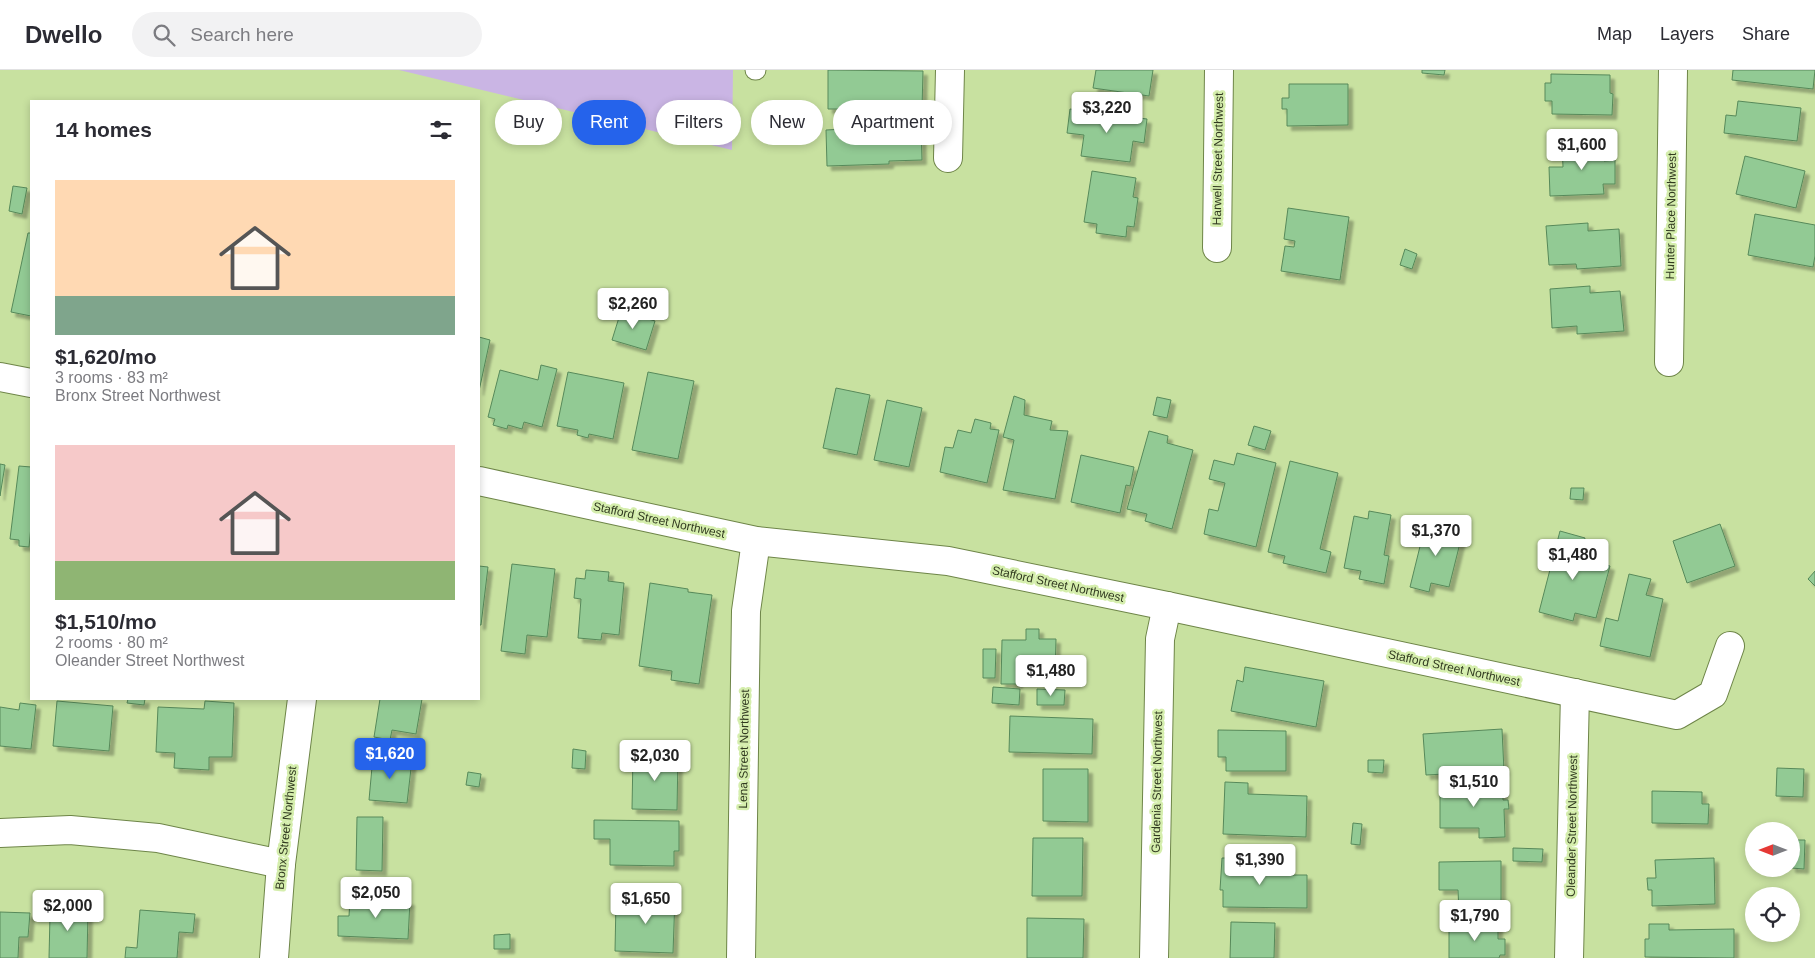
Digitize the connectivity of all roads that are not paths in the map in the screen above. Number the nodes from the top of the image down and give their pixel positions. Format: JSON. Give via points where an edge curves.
{"nodes":[{"id":1,"x":950,"y":70,"type":"edge"},
{"id":2,"x":1219,"y":70,"type":"edge"},
{"id":3,"x":1673,"y":70,"type":"edge"},
{"id":4,"x":948,"y":158,"type":"dead end"},
{"id":5,"x":1217,"y":248,"type":"dead end"},
{"id":6,"x":1670,"y":362,"type":"dead end"},
{"id":7,"x":0,"y":377,"type":"edge"},
{"id":8,"x":30,"y":383,"type":"edge"},
{"id":9,"x":480,"y":481,"type":"edge"},
{"id":10,"x":756,"y":541,"type":"junction"},
{"id":11,"x":1167,"y":606,"type":"junction"},
{"id":12,"x":1730,"y":646,"type":"dead end"},
{"id":13,"x":1575,"y":694,"type":"junction"},
{"id":14,"x":302,"y":700,"type":"edge"},
{"id":15,"x":0,"y":833,"type":"edge"},
{"id":16,"x":281,"y":864,"type":"junction"},
{"id":17,"x":274,"y":958,"type":"edge"},
{"id":18,"x":741,"y":958,"type":"edge"},
{"id":19,"x":1154,"y":958,"type":"edge"},
{"id":20,"x":1569,"y":958,"type":"edge"}],
"edges":[{"from":1,"to":4,"type":"street"},
{"from":2,"to":5,"type":"street","name":"Harwell Street Northwest"},
{"from":3,"to":6,"type":"street","name":"Hunter Place Northwest"},
{"from":7,"to":8,"type":"street"},
{"from":9,"to":10,"type":"street","name":"Stafford Street Northwest"},
{"from":10,"to":11,"type":"street","name":"Stafford Street Northwest","via":[[948,561]]},
{"from":10,"to":18,"type":"street","name":"Lena Street Northwest","via":[[746,611]]},
{"from":11,"to":13,"type":"street","name":"Stafford Street Northwest"},
{"from":11,"to":19,"type":"street","name":"Gardenia Street Northwest","via":[[1160,639]]},
{"from":12,"to":13,"type":"street","name":"Stafford Street Northwest","via":[[1713,694],[1677,715]]},
{"from":13,"to":20,"type":"street","name":"Oleander Street Northwest"},
{"from":14,"to":16,"type":"street","name":"Bronx Street Northwest"},
{"from":15,"to":16,"type":"street","via":[[70,830],[158,838]]},
{"from":16,"to":17,"type":"street","name":"Bronx Street Northwest"}]}
